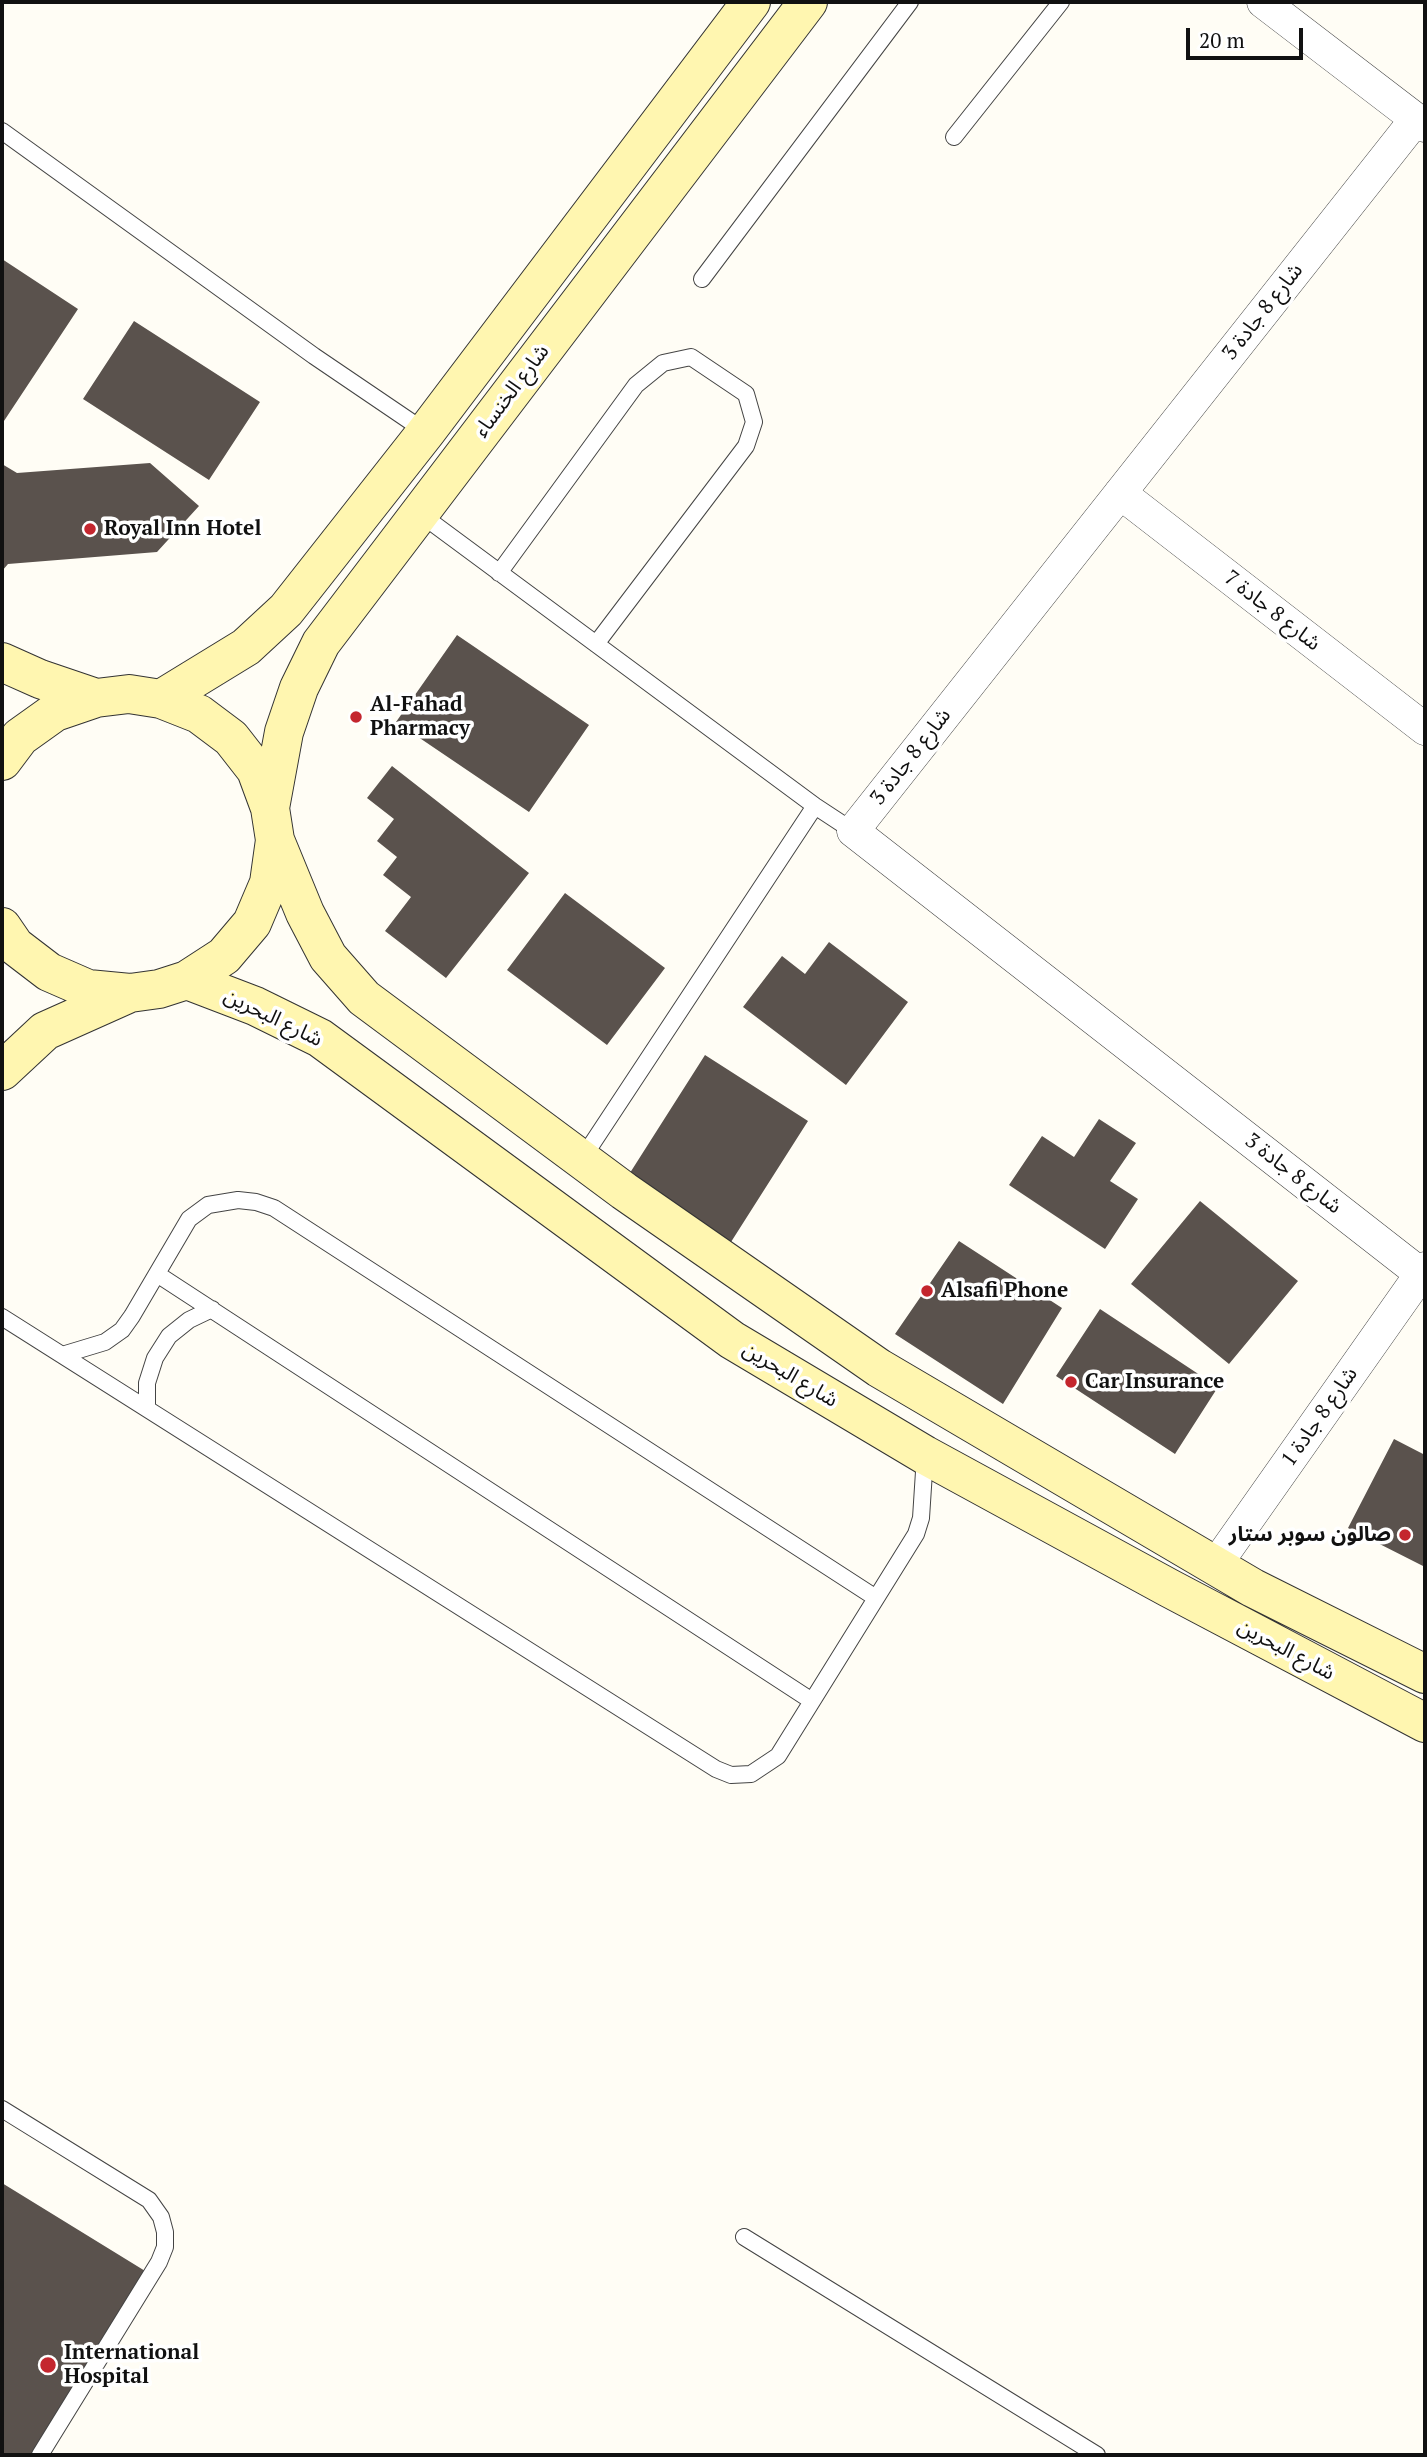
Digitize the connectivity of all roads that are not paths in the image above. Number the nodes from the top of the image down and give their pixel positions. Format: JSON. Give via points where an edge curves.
{"nodes":[{"id":1,"x":751,"y":2,"type":"edge"},
{"id":2,"x":808,"y":2,"type":"edge"},
{"id":3,"x":910,"y":2,"type":"edge"},
{"id":4,"x":1061,"y":2,"type":"edge"},
{"id":5,"x":1284,"y":8,"type":"edge"},
{"id":6,"x":1420,"y":122,"type":"edge"},
{"id":7,"x":2,"y":131,"type":"edge"},
{"id":8,"x":954,"y":137,"type":"dead end"},
{"id":9,"x":702,"y":279,"type":"dead end"},
{"id":10,"x":426,"y":432,"type":"junction"},
{"id":11,"x":1120,"y":494,"type":"junction"},
{"id":12,"x":419,"y":513,"type":"junction"},
{"id":13,"x":499,"y":573,"type":"junction"},
{"id":14,"x":596,"y":644,"type":"junction"},
{"id":15,"x":2,"y":662,"type":"edge"},
{"id":16,"x":96,"y":698,"type":"junction"},
{"id":17,"x":161,"y":699,"type":"junction"},
{"id":18,"x":1425,"y":729,"type":"edge"},
{"id":19,"x":2,"y":761,"type":"edge"},
{"id":20,"x":815,"y":806,"type":"junction"},
{"id":21,"x":273,"y":824,"type":"junction"},
{"id":22,"x":853,"y":831,"type":"junction"},
{"id":23,"x":2,"y":927,"type":"edge"},
{"id":24,"x":187,"y":980,"type":"junction"},
{"id":25,"x":130,"y":993,"type":"junction"},
{"id":26,"x":2,"y":1071,"type":"edge"},
{"id":27,"x":582,"y":1159,"type":"junction"},
{"id":28,"x":1423,"y":1271,"type":"edge"},
{"id":29,"x":157,"y":1274,"type":"junction"},
{"id":30,"x":212,"y":1309,"type":"junction"},
{"id":31,"x":2,"y":1317,"type":"edge"},
{"id":32,"x":62,"y":1355,"type":"junction"},
{"id":33,"x":147,"y":1409,"type":"junction"},
{"id":34,"x":925,"y":1455,"type":"junction"},
{"id":35,"x":1215,"y":1566,"type":"junction"},
{"id":36,"x":876,"y":1598,"type":"junction"},
{"id":37,"x":1425,"y":1674,"type":"edge"},
{"id":38,"x":813,"y":1701,"type":"junction"},
{"id":39,"x":1425,"y":1723,"type":"edge"},
{"id":40,"x":2,"y":2109,"type":"edge"},
{"id":41,"x":744,"y":2237,"type":"dead end"},
{"id":42,"x":40,"y":2455,"type":"edge"},
{"id":43,"x":1097,"y":2455,"type":"edge"}],
"edges":[{"from":1,"to":10,"type":"street","name":"شارع الخنساء"},
{"from":2,"to":12,"type":"street","name":"شارع الخنساء"},
{"from":3,"to":9,"type":"lane"},
{"from":4,"to":8,"type":"lane"},
{"from":5,"to":6,"type":"street"},
{"from":6,"to":11,"type":"street","name":"شارع 8 جادة 3"},
{"from":7,"to":10,"type":"lane"},
{"from":10,"to":17,"type":"street","name":"شارع الخنساء","via":[[286,610],[246,648]]},
{"from":11,"to":18,"type":"street","name":"شارع 8 جادة 7"},
{"from":11,"to":22,"type":"street","name":"شارع 8 جادة 3"},
{"from":12,"to":13,"type":"lane"},
{"from":12,"to":21,"type":"street","name":"شارع الخنساء","via":[[321,643],[299,688],[284,732]]},
{"from":13,"to":14,"type":"lane"},
{"from":13,"to":14,"type":"lane","via":[[636,385],[663,363],[691,357],[746,394],[754,422],[746,446]]},
{"from":14,"to":20,"type":"lane"},
{"from":15,"to":16,"type":"street"},
{"from":16,"to":17,"type":"street","name":"شارع البحرين","via":[[129,695]]},
{"from":16,"to":19,"type":"street","via":[[55,712],[20,737]]},
{"from":17,"to":21,"type":"street","name":"شارع البحرين","via":[[198,714],[231,738],[256,770]]},
{"from":20,"to":22,"type":"lane"},
{"from":20,"to":27,"type":"lane"},
{"from":21,"to":24,"type":"street","name":"شارع الخنساء","via":[[269,883],[252,923],[224,956]]},
{"from":21,"to":27,"type":"street","name":"شارع البحرين","via":[[305,914],[328,957],[364,998]]},
{"from":22,"to":28,"type":"street","name":"شارع 8 جادة 3"},
{"from":23,"to":25,"type":"street","via":[[15,946],[49,972],[88,989]]},
{"from":24,"to":25,"type":"street","name":"شارع الخنساء"},
{"from":24,"to":34,"type":"street","name":"شارع البحرين","via":[[320,1038],[732,1340]]},
{"from":25,"to":26,"type":"street","via":[[45,1031]]},
{"from":27,"to":35,"type":"street","name":"شارع البحرين","via":[[880,1368]]},
{"from":28,"to":35,"type":"street","name":"شارع 8 جادة 1"},
{"from":29,"to":30,"type":"lane"},
{"from":29,"to":32,"type":"lane","via":[[121,1330],[104,1342]]},
{"from":29,"to":36,"type":"lane","via":[[189,1219],[208,1205],[238,1200],[274,1209]]},
{"from":30,"to":33,"type":"lane","via":[[169,1336],[147,1383]]},
{"from":30,"to":38,"type":"lane"},
{"from":31,"to":32,"type":"lane"},
{"from":32,"to":33,"type":"lane"},
{"from":33,"to":38,"type":"lane","via":[[716,1769],[751,1774],[766,1766],[778,1756]]},
{"from":34,"to":36,"type":"lane","via":[[916,1534]]},
{"from":34,"to":39,"type":"street","name":"شارع البحرين"},
{"from":35,"to":37,"type":"street","name":"شارع البحرين"},
{"from":36,"to":38,"type":"lane"},
{"from":40,"to":42,"type":"lane","via":[[149,2200],[165,2232],[159,2262]]},
{"from":41,"to":43,"type":"lane"}]}
